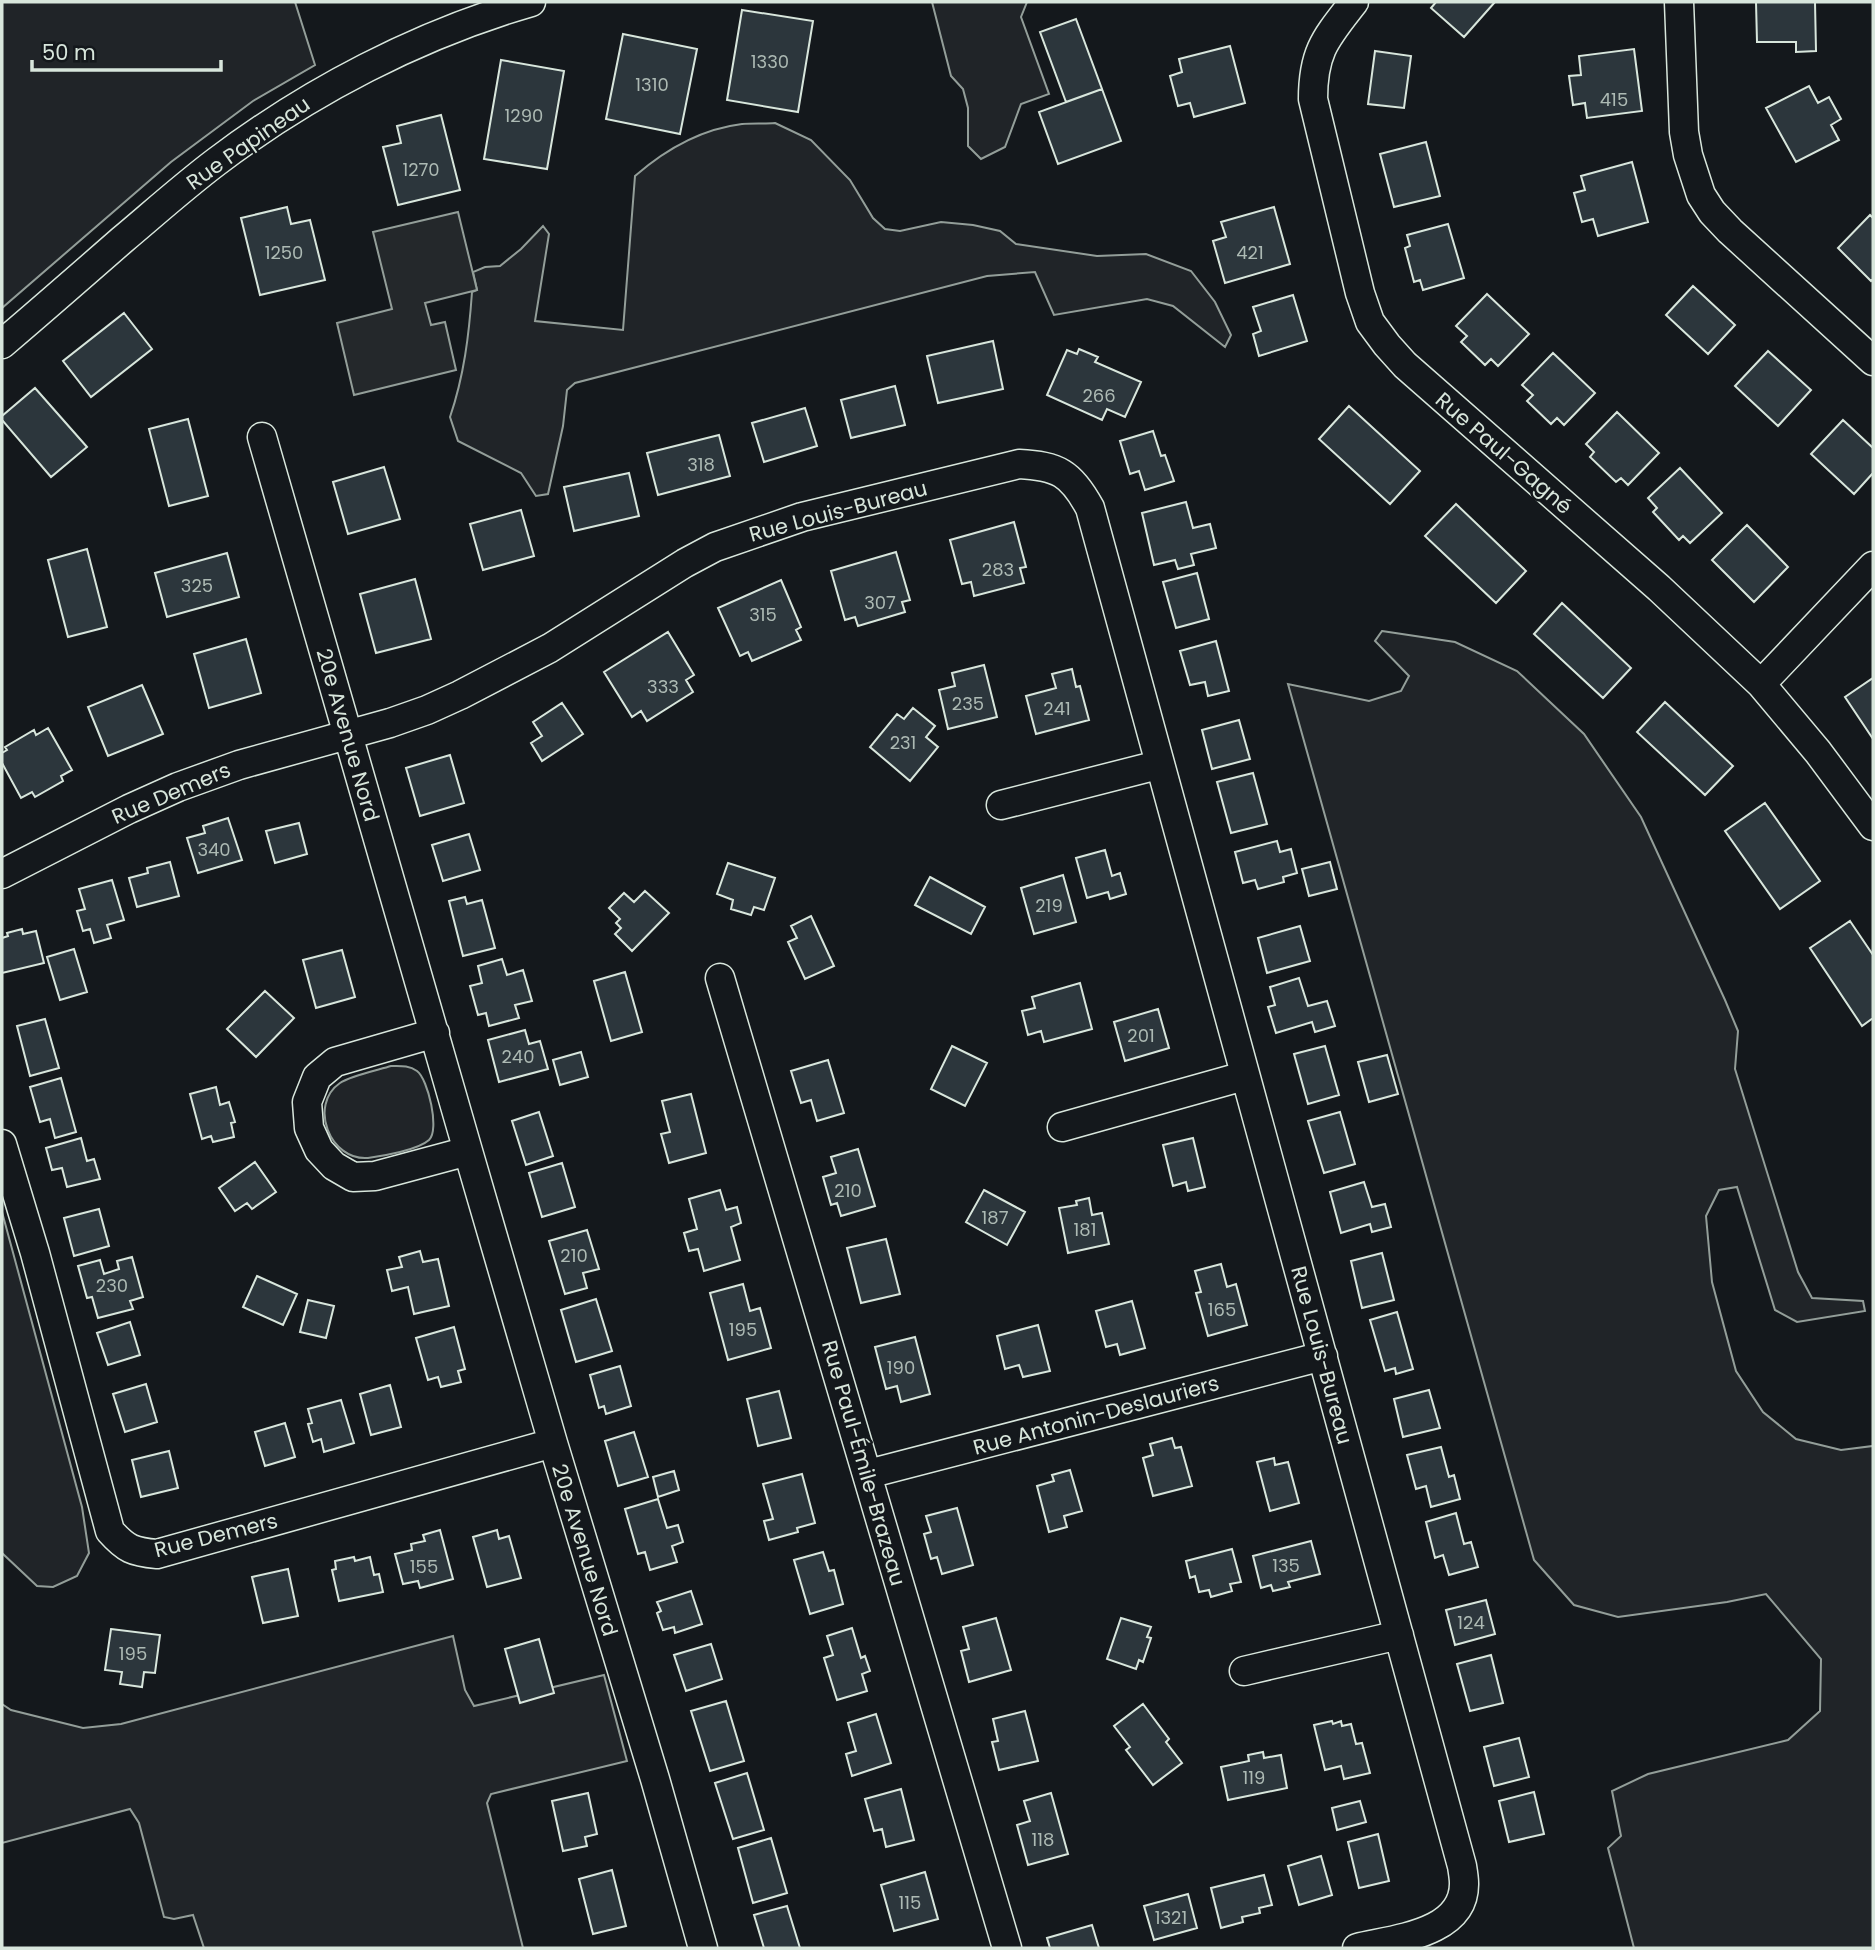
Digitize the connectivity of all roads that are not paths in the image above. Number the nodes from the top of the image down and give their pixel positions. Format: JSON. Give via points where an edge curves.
{"nodes":[{"id":1,"x":531,"y":2,"type":"edge"},
{"id":2,"x":1354,"y":2,"type":"edge"},
{"id":3,"x":1679,"y":2,"type":"edge"},
{"id":4,"x":2,"y":344,"type":"edge"},
{"id":5,"x":1873,"y":361,"type":"edge"},
{"id":6,"x":262,"y":437,"type":"dead end"},
{"id":7,"x":1873,"y":566,"type":"edge"},
{"id":8,"x":1761,"y":684,"type":"junction"},
{"id":9,"x":348,"y":735,"type":"junction"},
{"id":10,"x":1158,"y":765,"type":"junction"},
{"id":11,"x":1001,"y":805,"type":"dead end"},
{"id":12,"x":1873,"y":826,"type":"edge"},
{"id":13,"x":2,"y":874,"type":"edge"},
{"id":14,"x":720,"y":978,"type":"dead end"},
{"id":15,"x":435,"y":1033,"type":"junction"},
{"id":16,"x":1244,"y":1076,"type":"junction"},
{"id":17,"x":1062,"y":1127,"type":"dead end"},
{"id":18,"x":2,"y":1144,"type":"edge"},
{"id":19,"x":468,"y":1151,"type":"junction"},
{"id":20,"x":1323,"y":1356,"type":"junction"},
{"id":21,"x":553,"y":1443,"type":"junction"},
{"id":22,"x":868,"y":1474,"type":"junction"},
{"id":23,"x":1399,"y":1635,"type":"junction"},
{"id":24,"x":1244,"y":1671,"type":"dead end"},
{"id":25,"x":704,"y":1948,"type":"edge"},
{"id":26,"x":1007,"y":1948,"type":"edge"},
{"id":27,"x":1357,"y":1948,"type":"edge"}],
"edges":[{"from":1,"to":4,"type":"street","name":"Rue Papineau","via":[[434,36],[323,90],[181,189]]},
{"from":2,"to":8,"type":"street","name":"Rue Paul-Gagné","via":[[1325,39],[1313,78],[1313,99],[1370,322],[1405,365]]},
{"from":3,"to":5,"type":"street","via":[[1684,132],[1701,195],[1730,231]]},
{"from":6,"to":9,"type":"street","name":"20e Avenue Nord"},
{"from":7,"to":8,"type":"street"},
{"from":8,"to":12,"type":"street","name":"Rue Paul-Gagné"},
{"from":9,"to":10,"type":"street","name":"Rue Louis-Bureau","via":[[427,710],[503,674],[715,547],[802,517],[1018,464],[1061,472],[1080,490],[1090,508]]},
{"from":9,"to":13,"type":"street","name":"Rue Demers","via":[[250,761],[178,787]]},
{"from":9,"to":15,"type":"street","name":"20e Avenue Nord"},
{"from":10,"to":11,"type":"street"},
{"from":10,"to":16,"type":"street","name":"Rue Louis-Bureau"},
{"from":14,"to":22,"type":"street","name":"Rue Paul-Émile-Brazeau"},
{"from":15,"to":19,"type":"street","name":"20e Avenue Nord"},
{"from":15,"to":19,"type":"street","via":[[335,1062],[317,1077],[307,1102],[309,1129],[319,1150],[353,1177],[374,1176]]},
{"from":16,"to":17,"type":"street"},
{"from":16,"to":20,"type":"street","name":"Rue Louis-Bureau"},
{"from":18,"to":21,"type":"street","name":"Rue Demers","via":[[110,1531],[135,1552],[157,1554]]},
{"from":19,"to":21,"type":"street","name":"20e Avenue Nord"},
{"from":20,"to":22,"type":"street","name":"Rue Antonin-Deslauriers"},
{"from":20,"to":23,"type":"street","name":"Rue Louis-Bureau"},
{"from":21,"to":25,"type":"street","name":"20e Avenue Nord"},
{"from":22,"to":26,"type":"street","name":"Rue Paul-Émile-Brazeau"},
{"from":23,"to":24,"type":"street"},
{"from":23,"to":27,"type":"street","name":"Rue Louis-Bureau","via":[[1465,1884],[1460,1905],[1429,1931]]}]}
